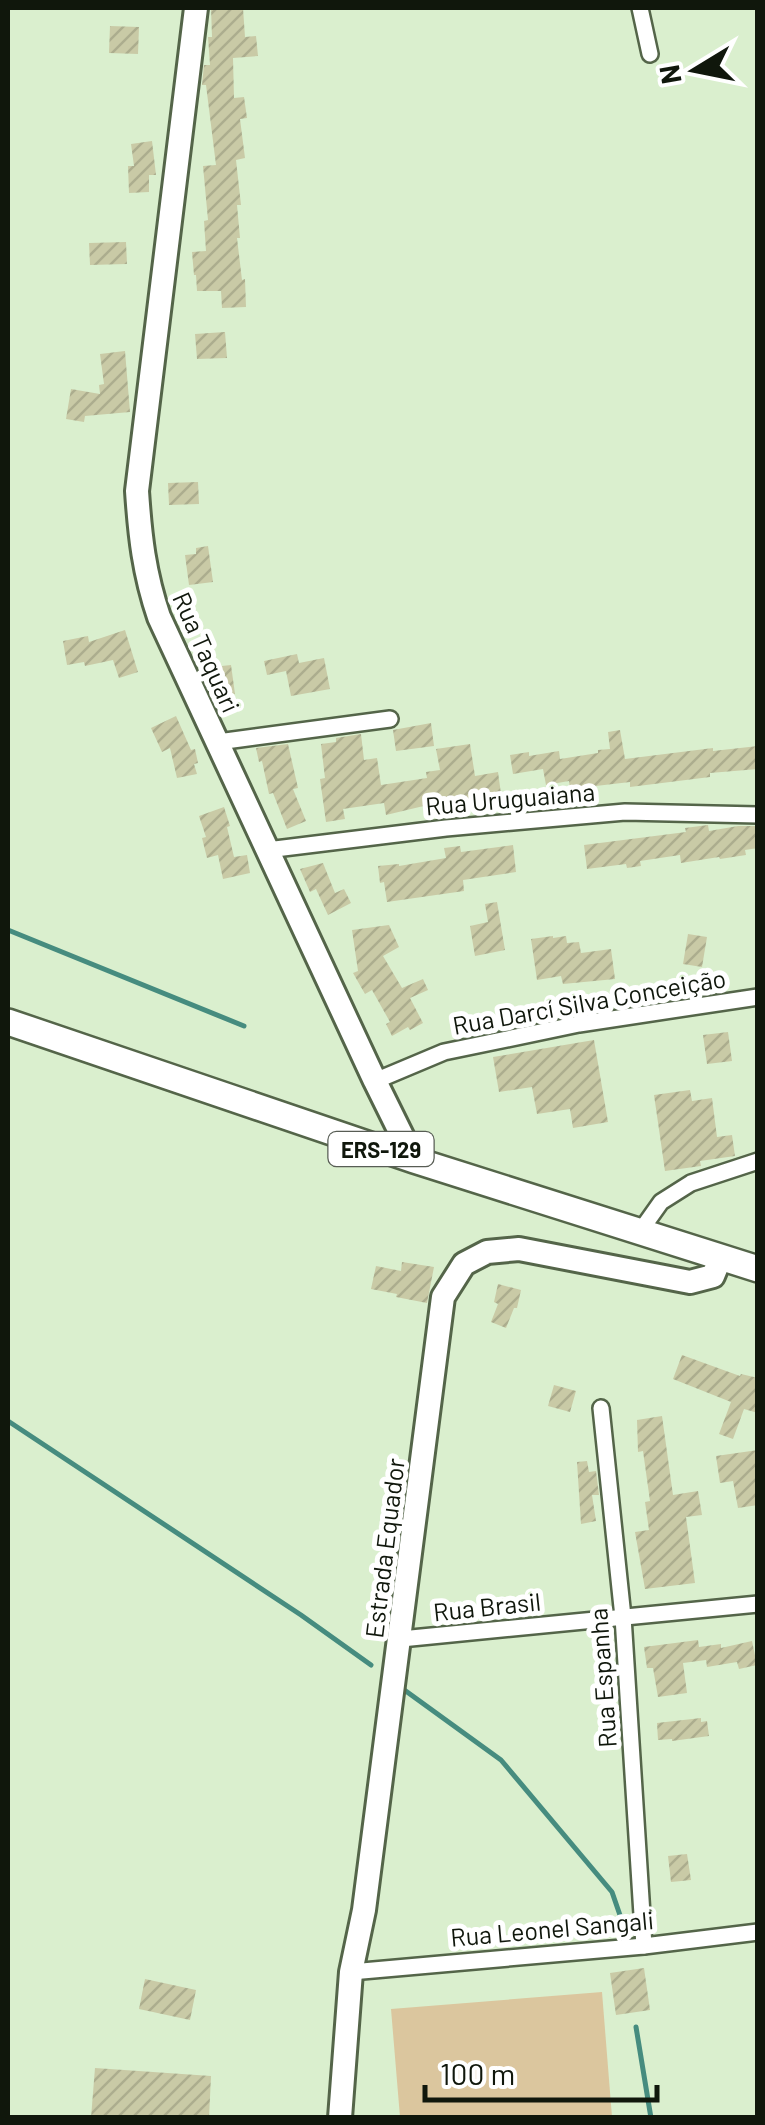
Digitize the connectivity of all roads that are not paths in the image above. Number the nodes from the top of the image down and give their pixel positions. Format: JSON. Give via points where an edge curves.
{"nodes":[{"id":1,"x":196,"y":8,"type":"edge"},
{"id":2,"x":640,"y":8,"type":"edge"},
{"id":3,"x":650,"y":54,"type":"dead end"},
{"id":4,"x":390,"y":718,"type":"dead end"},
{"id":5,"x":218,"y":742,"type":"junction"},
{"id":6,"x":758,"y":815,"type":"edge"},
{"id":7,"x":268,"y":850,"type":"junction"},
{"id":8,"x":758,"y":996,"type":"edge"},
{"id":9,"x":8,"y":1022,"type":"edge"},
{"id":10,"x":375,"y":1082,"type":"junction"},
{"id":11,"x":414,"y":1160,"type":"junction"},
{"id":12,"x":758,"y":1161,"type":"edge"},
{"id":13,"x":639,"y":1233,"type":"junction"},
{"id":14,"x":720,"y":1259,"type":"junction"},
{"id":15,"x":758,"y":1269,"type":"edge"},
{"id":16,"x":601,"y":1408,"type":"dead end"},
{"id":17,"x":758,"y":1604,"type":"edge"},
{"id":18,"x":623,"y":1617,"type":"junction"},
{"id":19,"x":401,"y":1639,"type":"junction"},
{"id":20,"x":758,"y":1932,"type":"edge"},
{"id":21,"x":644,"y":1946,"type":"junction"},
{"id":22,"x":351,"y":1972,"type":"junction"},
{"id":23,"x":340,"y":2118,"type":"edge"}],
"edges":[{"from":1,"to":5,"type":"street","name":"Rua Taquari","via":[[136,490],[146,581]]},
{"from":2,"to":3,"type":"street"},
{"from":4,"to":5,"type":"street"},
{"from":5,"to":7,"type":"street","name":"Rua Taquari"},
{"from":6,"to":7,"type":"street","name":"Rua Uruguaiana","via":[[625,812]]},
{"from":7,"to":10,"type":"street","name":"Rua Taquari"},
{"from":8,"to":10,"type":"street","name":"Rua Darcí Silva Conceição","via":[[444,1052]]},
{"from":9,"to":11,"type":"main road","number":"ERS-129"},
{"from":10,"to":11,"type":"street","name":"Rua Taquari"},
{"from":11,"to":13,"type":"main road","number":"ERS-129"},
{"from":12,"to":13,"type":"street","via":[[691,1182],[661,1202]]},
{"from":13,"to":14,"type":"main road","number":"ERS-129"},
{"from":14,"to":15,"type":"main road","number":"ERS-129"},
{"from":14,"to":19,"type":"street","name":"Estrada Equador","via":[[712,1276],[690,1282],[519,1249],[488,1252],[464,1264],[444,1297]]},
{"from":16,"to":18,"type":"street","name":"Rua Espanha"},
{"from":17,"to":18,"type":"street","name":"Rua Brasil"},
{"from":18,"to":19,"type":"street","name":"Rua Brasil"},
{"from":18,"to":21,"type":"street","name":"Rua Espanha"},
{"from":19,"to":22,"type":"street","name":"Estrada Equador"},
{"from":20,"to":21,"type":"street","name":"Rua Leonel Sangali"},
{"from":21,"to":22,"type":"street","name":"Rua Leonel Sangali"},
{"from":22,"to":23,"type":"street","name":"Estrada Equador"}]}
